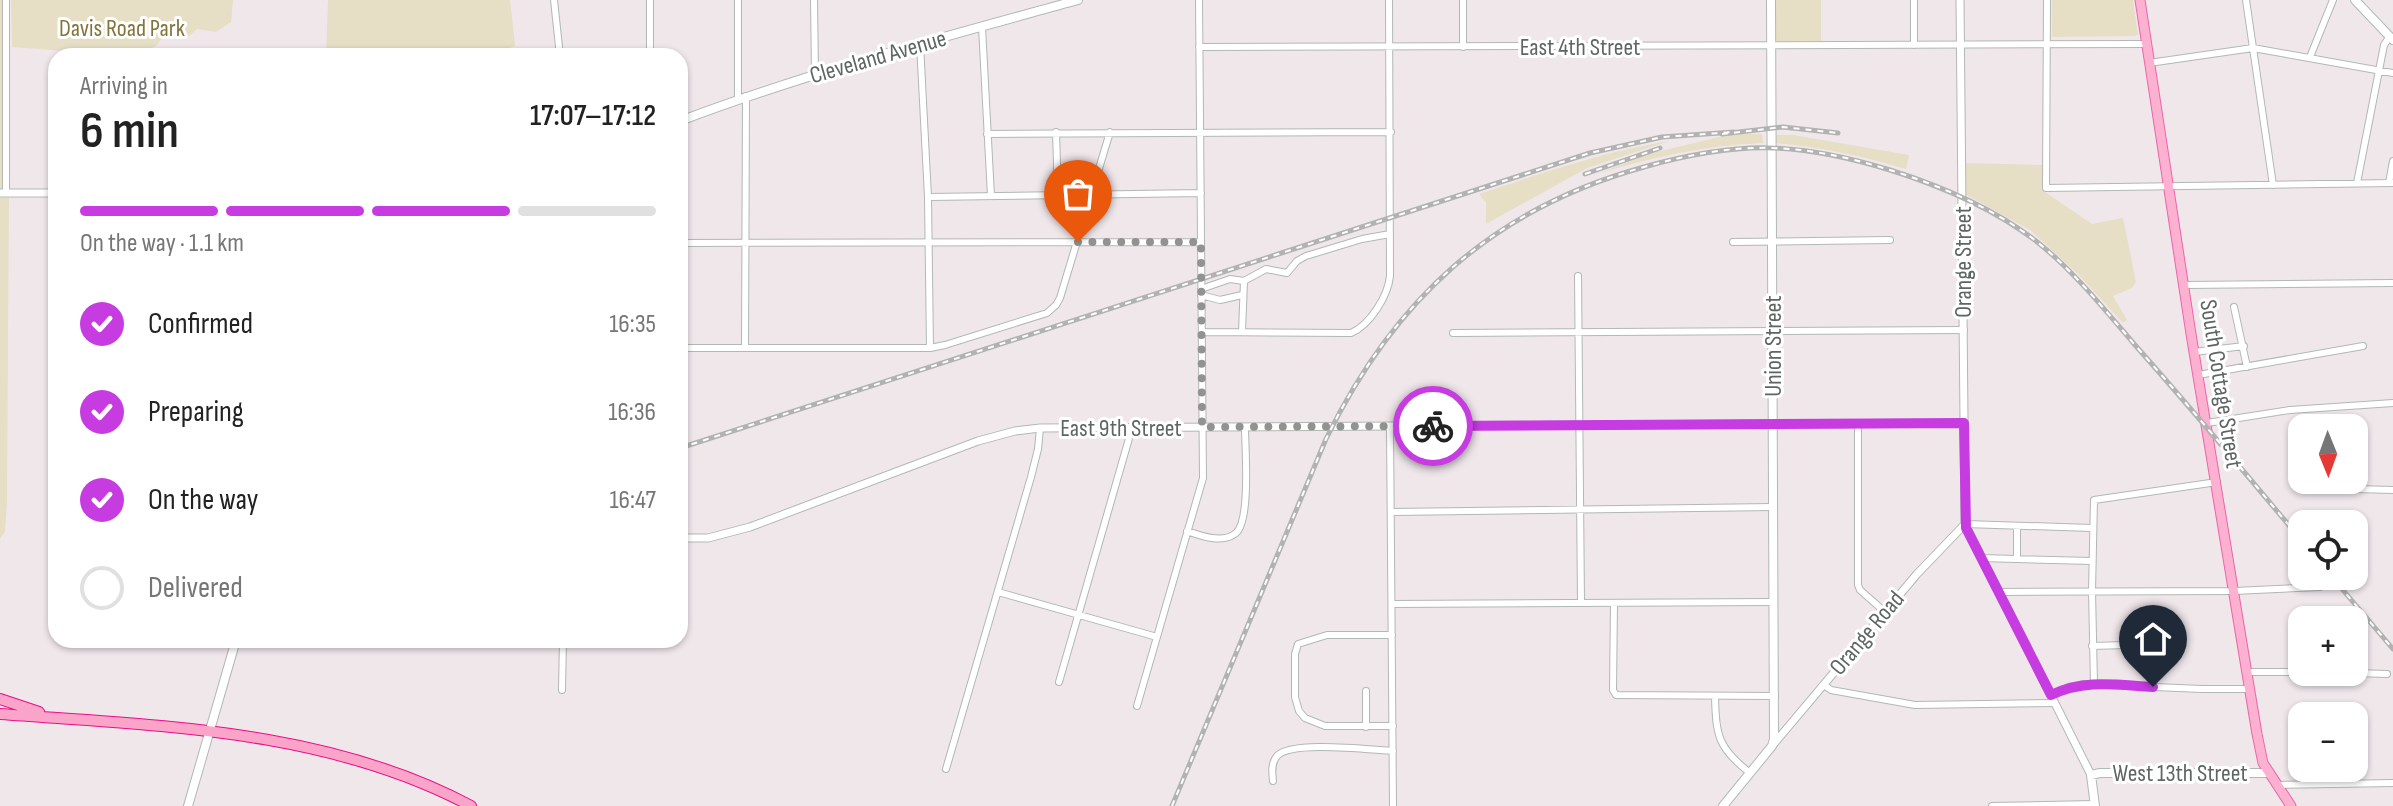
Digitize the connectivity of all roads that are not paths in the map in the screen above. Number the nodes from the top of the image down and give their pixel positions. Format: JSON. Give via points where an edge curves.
{"nodes":[{"id":1,"x":6,"y":0,"type":"edge"},
{"id":2,"x":554,"y":0,"type":"edge"},
{"id":3,"x":650,"y":0,"type":"edge"},
{"id":4,"x":738,"y":0,"type":"edge"},
{"id":5,"x":814,"y":0,"type":"edge"},
{"id":6,"x":1078,"y":0,"type":"edge"},
{"id":7,"x":1199,"y":0,"type":"edge"},
{"id":8,"x":1389,"y":0,"type":"edge"},
{"id":9,"x":1463,"y":0,"type":"edge"},
{"id":10,"x":1771,"y":0,"type":"edge"},
{"id":11,"x":1914,"y":0,"type":"edge"},
{"id":12,"x":1960,"y":0,"type":"edge"},
{"id":13,"x":2047,"y":0,"type":"edge"},
{"id":14,"x":2140,"y":0,"type":"edge"},
{"id":15,"x":2246,"y":0,"type":"edge"},
{"id":16,"x":2333,"y":0,"type":"edge"},
{"id":17,"x":2355,"y":0,"type":"edge"},
{"id":18,"x":982,"y":27,"type":"junction"},
{"id":19,"x":2391,"y":38,"type":"edge"},
{"id":20,"x":920,"y":44,"type":"junction"},
{"id":21,"x":2146,"y":44,"type":"junction"},
{"id":22,"x":1771,"y":45,"type":"junction"},
{"id":23,"x":1914,"y":45,"type":"junction"},
{"id":24,"x":1961,"y":45,"type":"junction"},
{"id":25,"x":2047,"y":45,"type":"junction"},
{"id":26,"x":1389,"y":46,"type":"junction"},
{"id":27,"x":1199,"y":47,"type":"junction"},
{"id":28,"x":1463,"y":47,"type":"junction"},
{"id":29,"x":559,"y":48,"type":"edge"},
{"id":30,"x":650,"y":48,"type":"edge"},
{"id":31,"x":2253,"y":48,"type":"junction"},
{"id":32,"x":2310,"y":57,"type":"junction"},
{"id":33,"x":2149,"y":63,"type":"junction"},
{"id":34,"x":2379,"y":70,"type":"junction"},
{"id":35,"x":2393,"y":73,"type":"edge"},
{"id":36,"x":815,"y":74,"type":"junction"},
{"id":37,"x":742,"y":98,"type":"junction"},
{"id":38,"x":688,"y":118,"type":"edge"},
{"id":39,"x":1201,"y":131,"type":"junction"},
{"id":40,"x":1056,"y":132,"type":"junction"},
{"id":41,"x":1110,"y":132,"type":"junction"},
{"id":42,"x":1391,"y":132,"type":"junction"},
{"id":43,"x":987,"y":134,"type":"junction"},
{"id":44,"x":2393,"y":161,"type":"edge"},
{"id":45,"x":2357,"y":183,"type":"junction"},
{"id":46,"x":2391,"y":183,"type":"edge"},
{"id":47,"x":2273,"y":185,"type":"junction"},
{"id":48,"x":2169,"y":187,"type":"junction"},
{"id":49,"x":3,"y":193,"type":"edge"},
{"id":50,"x":48,"y":193,"type":"edge"},
{"id":51,"x":1201,"y":193,"type":"junction"},
{"id":52,"x":1091,"y":194,"type":"junction"},
{"id":53,"x":1058,"y":195,"type":"junction"},
{"id":54,"x":991,"y":196,"type":"junction"},
{"id":55,"x":928,"y":197,"type":"junction"},
{"id":56,"x":1390,"y":234,"type":"junction"},
{"id":57,"x":1890,"y":240,"type":"dead end"},
{"id":58,"x":1772,"y":241,"type":"junction"},
{"id":59,"x":929,"y":242,"type":"junction"},
{"id":60,"x":1078,"y":242,"type":"junction"},
{"id":61,"x":1201,"y":242,"type":"junction"},
{"id":62,"x":1733,"y":242,"type":"dead end"},
{"id":63,"x":688,"y":243,"type":"edge"},
{"id":64,"x":745,"y":243,"type":"junction"},
{"id":65,"x":1578,"y":276,"type":"dead end"},
{"id":66,"x":1244,"y":281,"type":"junction"},
{"id":67,"x":2393,"y":283,"type":"edge"},
{"id":68,"x":2184,"y":285,"type":"junction"},
{"id":69,"x":1201,"y":292,"type":"junction"},
{"id":70,"x":1242,"y":295,"type":"junction"},
{"id":71,"x":2234,"y":307,"type":"dead end"},
{"id":72,"x":1964,"y":330,"type":"junction"},
{"id":73,"x":1773,"y":331,"type":"junction"},
{"id":74,"x":1202,"y":332,"type":"junction"},
{"id":75,"x":1242,"y":332,"type":"junction"},
{"id":76,"x":1453,"y":333,"type":"dead end"},
{"id":77,"x":1579,"y":333,"type":"junction"},
{"id":78,"x":2244,"y":346,"type":"junction"},
{"id":79,"x":2363,"y":346,"type":"dead end"},
{"id":80,"x":688,"y":348,"type":"edge"},
{"id":81,"x":745,"y":348,"type":"junction"},
{"id":82,"x":930,"y":348,"type":"junction"},
{"id":83,"x":2194,"y":352,"type":"junction"},
{"id":84,"x":2247,"y":367,"type":"junction"},
{"id":85,"x":2198,"y":375,"type":"junction"},
{"id":86,"x":2393,"y":403,"type":"edge"},
{"id":87,"x":1773,"y":423,"type":"junction"},
{"id":88,"x":1858,"y":423,"type":"junction"},
{"id":89,"x":1964,"y":423,"type":"junction"},
{"id":90,"x":2207,"y":423,"type":"junction"},
{"id":91,"x":1579,"y":425,"type":"junction"},
{"id":92,"x":1390,"y":426,"type":"junction"},
{"id":93,"x":1202,"y":427,"type":"junction"},
{"id":94,"x":1245,"y":427,"type":"junction"},
{"id":95,"x":1040,"y":428,"type":"junction"},
{"id":96,"x":1132,"y":428,"type":"junction"},
{"id":97,"x":2217,"y":482,"type":"junction"},
{"id":98,"x":2368,"y":489,"type":"edge"},
{"id":99,"x":2393,"y":490,"type":"edge"},
{"id":100,"x":1773,"y":507,"type":"junction"},
{"id":101,"x":1580,"y":511,"type":"junction"},
{"id":102,"x":1392,"y":512,"type":"junction"},
{"id":103,"x":1965,"y":524,"type":"junction"},
{"id":104,"x":2017,"y":526,"type":"junction"},
{"id":105,"x":2092,"y":528,"type":"junction"},
{"id":106,"x":1187,"y":531,"type":"junction"},
{"id":107,"x":688,"y":538,"type":"edge"},
{"id":108,"x":1981,"y":558,"type":"junction"},
{"id":109,"x":2017,"y":559,"type":"junction"},
{"id":110,"x":2092,"y":561,"type":"junction"},
{"id":111,"x":2288,"y":588,"type":"edge"},
{"id":112,"x":2092,"y":591,"type":"junction"},
{"id":113,"x":2234,"y":591,"type":"junction"},
{"id":114,"x":998,"y":592,"type":"junction"},
{"id":115,"x":1998,"y":592,"type":"junction"},
{"id":116,"x":1774,"y":602,"type":"junction"},
{"id":117,"x":1581,"y":603,"type":"junction"},
{"id":118,"x":1614,"y":603,"type":"junction"},
{"id":119,"x":1392,"y":604,"type":"junction"},
{"id":120,"x":1885,"y":612,"type":"junction"},
{"id":121,"x":1080,"y":614,"type":"junction"},
{"id":122,"x":1392,"y":635,"type":"junction"},
{"id":123,"x":1157,"y":637,"type":"junction"},
{"id":124,"x":2126,"y":645,"type":"dead end"},
{"id":125,"x":2092,"y":646,"type":"junction"},
{"id":126,"x":234,"y":648,"type":"edge"},
{"id":127,"x":563,"y":648,"type":"edge"},
{"id":128,"x":2247,"y":672,"type":"junction"},
{"id":129,"x":2288,"y":672,"type":"edge"},
{"id":130,"x":2368,"y":673,"type":"edge"},
{"id":131,"x":2387,"y":674,"type":"dead end"},
{"id":132,"x":1059,"y":682,"type":"dead end"},
{"id":133,"x":2094,"y":684,"type":"junction"},
{"id":134,"x":1824,"y":685,"type":"junction"},
{"id":135,"x":2250,"y":689,"type":"junction"},
{"id":136,"x":562,"y":690,"type":"dead end"},
{"id":137,"x":1366,"y":691,"type":"dead end"},
{"id":138,"x":1715,"y":696,"type":"junction"},
{"id":139,"x":1775,"y":696,"type":"junction"},
{"id":140,"x":0,"y":699,"type":"edge"},
{"id":141,"x":2053,"y":699,"type":"junction"},
{"id":142,"x":1137,"y":706,"type":"dead end"},
{"id":143,"x":0,"y":714,"type":"edge"},
{"id":144,"x":60,"y":718,"type":"junction"},
{"id":145,"x":1393,"y":726,"type":"junction"},
{"id":146,"x":1366,"y":727,"type":"junction"},
{"id":147,"x":208,"y":732,"type":"junction"},
{"id":148,"x":1773,"y":742,"type":"junction"},
{"id":149,"x":1393,"y":751,"type":"junction"},
{"id":150,"x":946,"y":769,"type":"dead end"},
{"id":151,"x":1750,"y":773,"type":"junction"},
{"id":152,"x":2269,"y":773,"type":"junction"},
{"id":153,"x":2091,"y":775,"type":"junction"},
{"id":154,"x":1273,"y":781,"type":"dead end"},
{"id":155,"x":2393,"y":783,"type":"edge"},
{"id":156,"x":2276,"y":785,"type":"junction"},
{"id":157,"x":2095,"y":805,"type":"edge"},
{"id":158,"x":188,"y":806,"type":"edge"},
{"id":159,"x":471,"y":806,"type":"edge"},
{"id":160,"x":1393,"y":806,"type":"edge"},
{"id":161,"x":1723,"y":806,"type":"edge"},
{"id":162,"x":1992,"y":806,"type":"edge"},
{"id":163,"x":2291,"y":806,"type":"edge"}],
"edges":[{"from":1,"to":49,"type":"street"},
{"from":2,"to":29,"type":"street"},
{"from":3,"to":30,"type":"street"},
{"from":4,"to":37,"type":"street"},
{"from":5,"to":36,"type":"street"},
{"from":6,"to":18,"type":"main road","name":"Cleveland Avenue"},
{"from":7,"to":27,"type":"street"},
{"from":8,"to":26,"type":"street"},
{"from":9,"to":28,"type":"street"},
{"from":10,"to":22,"type":"main road","name":"Union Street"},
{"from":11,"to":23,"type":"street"},
{"from":12,"to":24,"type":"street","name":"Orange Street"},
{"from":13,"to":25,"type":"street"},
{"from":14,"to":21,"type":"main road","name":"South Cottage Street"},
{"from":15,"to":31,"type":"street"},
{"from":16,"to":32,"type":"street"},
{"from":17,"to":19,"type":"main road"},
{"from":18,"to":20,"type":"main road","name":"Cleveland Avenue"},
{"from":18,"to":43,"type":"street"},
{"from":19,"to":34,"type":"street","via":[[2384,45]]},
{"from":20,"to":36,"type":"main road","name":"Cleveland Avenue"},
{"from":20,"to":55,"type":"street"},
{"from":21,"to":25,"type":"street","name":"East 4th Street"},
{"from":21,"to":33,"type":"main road","name":"South Cottage Street"},
{"from":22,"to":23,"type":"street","name":"East 4th Street"},
{"from":22,"to":28,"type":"street","name":"East 4th Street"},
{"from":22,"to":58,"type":"main road","name":"Union Street"},
{"from":23,"to":24,"type":"street","name":"East 4th Street"},
{"from":24,"to":25,"type":"street","name":"East 4th Street"},
{"from":24,"to":72,"type":"street","name":"Orange Street"},
{"from":25,"to":48,"type":"street","via":[[2046,188]]},
{"from":26,"to":27,"type":"street","name":"East 4th Street"},
{"from":26,"to":28,"type":"street","name":"East 4th Street"},
{"from":26,"to":42,"type":"street"},
{"from":27,"to":39,"type":"street"},
{"from":31,"to":32,"type":"street"},
{"from":31,"to":33,"type":"street"},
{"from":31,"to":47,"type":"street"},
{"from":32,"to":34,"type":"street"},
{"from":33,"to":48,"type":"main road","name":"South Cottage Street"},
{"from":34,"to":35,"type":"street"},
{"from":34,"to":45,"type":"street"},
{"from":36,"to":37,"type":"main road","name":"Cleveland Avenue"},
{"from":37,"to":38,"type":"main road","name":"Cleveland Avenue"},
{"from":37,"to":64,"type":"street"},
{"from":39,"to":41,"type":"street"},
{"from":39,"to":42,"type":"street"},
{"from":39,"to":51,"type":"street"},
{"from":40,"to":41,"type":"street"},
{"from":40,"to":43,"type":"street"},
{"from":40,"to":53,"type":"street"},
{"from":41,"to":52,"type":"street"},
{"from":42,"to":56,"type":"street"},
{"from":43,"to":54,"type":"street"},
{"from":44,"to":46,"type":"street"},
{"from":45,"to":46,"type":"street"},
{"from":45,"to":47,"type":"street"},
{"from":47,"to":48,"type":"street"},
{"from":48,"to":68,"type":"main road","name":"South Cottage Street"},
{"from":49,"to":50,"type":"street"},
{"from":51,"to":52,"type":"street"},
{"from":51,"to":61,"type":"street"},
{"from":52,"to":53,"type":"street"},
{"from":52,"to":60,"type":"street"},
{"from":53,"to":54,"type":"street"},
{"from":54,"to":55,"type":"street"},
{"from":55,"to":59,"type":"street"},
{"from":56,"to":66,"type":"street","via":[[1306,256],[1287,273],[1266,269]]},
{"from":56,"to":75,"type":"street","via":[[1387,291],[1359,329]]},
{"from":57,"to":58,"type":"street"},
{"from":58,"to":62,"type":"street"},
{"from":58,"to":73,"type":"main road","name":"Union Street"},
{"from":59,"to":60,"type":"street"},
{"from":59,"to":64,"type":"street"},
{"from":59,"to":82,"type":"street"},
{"from":60,"to":61,"type":"street"},
{"from":60,"to":82,"type":"street","via":[[1052,309]]},
{"from":61,"to":69,"type":"street"},
{"from":63,"to":64,"type":"street"},
{"from":64,"to":81,"type":"street"},
{"from":65,"to":77,"type":"street"},
{"from":66,"to":69,"type":"street","via":[[1230,279]]},
{"from":66,"to":70,"type":"street"},
{"from":67,"to":68,"type":"street"},
{"from":68,"to":83,"type":"main road","name":"South Cottage Street"},
{"from":69,"to":70,"type":"street","via":[[1220,300]]},
{"from":69,"to":74,"type":"street"},
{"from":70,"to":75,"type":"street"},
{"from":71,"to":78,"type":"street"},
{"from":72,"to":73,"type":"street"},
{"from":72,"to":89,"type":"street","name":"Orange Street"},
{"from":73,"to":77,"type":"street"},
{"from":73,"to":87,"type":"main road","name":"Union Street"},
{"from":74,"to":75,"type":"street"},
{"from":74,"to":93,"type":"street"},
{"from":76,"to":77,"type":"street"},
{"from":77,"to":91,"type":"street"},
{"from":78,"to":83,"type":"street"},
{"from":78,"to":84,"type":"street"},
{"from":79,"to":84,"type":"street"},
{"from":80,"to":81,"type":"street"},
{"from":81,"to":82,"type":"street"},
{"from":83,"to":85,"type":"main road","name":"South Cottage Street"},
{"from":84,"to":85,"type":"street"},
{"from":85,"to":90,"type":"main road","name":"South Cottage Street"},
{"from":86,"to":90,"type":"street","via":[[2290,410]]},
{"from":87,"to":88,"type":"street","name":"East 9th Street"},
{"from":87,"to":91,"type":"street","name":"East 9th Street"},
{"from":87,"to":100,"type":"main road","name":"Union Street"},
{"from":88,"to":89,"type":"street","name":"East 9th Street"},
{"from":88,"to":120,"type":"street","via":[[1858,585]]},
{"from":89,"to":103,"type":"street","name":"Orange Street"},
{"from":90,"to":97,"type":"main road","name":"South Cottage Street"},
{"from":91,"to":92,"type":"street","name":"East 9th Street"},
{"from":91,"to":101,"type":"street"},
{"from":92,"to":94,"type":"street","name":"East 9th Street"},
{"from":92,"to":102,"type":"street"},
{"from":93,"to":94,"type":"street","name":"East 9th Street"},
{"from":93,"to":96,"type":"street","name":"East 9th Street"},
{"from":93,"to":106,"type":"street","via":[[1203,478]]},
{"from":94,"to":106,"type":"street","via":[[1240,528],[1214,538]]},
{"from":95,"to":96,"type":"street","name":"East 9th Street"},
{"from":95,"to":107,"type":"street","name":"East 9th Street","via":[[978,441],[750,527]]},
{"from":95,"to":114,"type":"street","via":[[1037,456]]},
{"from":96,"to":121,"type":"street"},
{"from":97,"to":105,"type":"street","via":[[2097,499],[2092,503]]},
{"from":97,"to":113,"type":"main road","name":"South Cottage Street"},
{"from":98,"to":99,"type":"street"},
{"from":100,"to":101,"type":"street"},
{"from":100,"to":116,"type":"main road","name":"Union Street"},
{"from":101,"to":102,"type":"street"},
{"from":101,"to":117,"type":"street"},
{"from":102,"to":119,"type":"street"},
{"from":103,"to":104,"type":"street"},
{"from":103,"to":108,"type":"street"},
{"from":103,"to":120,"type":"street","name":"Orange Road"},
{"from":104,"to":105,"type":"street"},
{"from":104,"to":109,"type":"street"},
{"from":105,"to":110,"type":"street"},
{"from":106,"to":123,"type":"street"},
{"from":108,"to":109,"type":"street"},
{"from":108,"to":115,"type":"street"},
{"from":109,"to":110,"type":"street"},
{"from":110,"to":112,"type":"street"},
{"from":111,"to":113,"type":"street"},
{"from":112,"to":113,"type":"street"},
{"from":112,"to":115,"type":"street"},
{"from":112,"to":125,"type":"street"},
{"from":113,"to":128,"type":"main road","name":"South Cottage Street"},
{"from":114,"to":121,"type":"street"},
{"from":114,"to":150,"type":"street"},
{"from":115,"to":141,"type":"street"},
{"from":116,"to":118,"type":"street"},
{"from":116,"to":139,"type":"main road","name":"Union Street"},
{"from":117,"to":118,"type":"street"},
{"from":117,"to":119,"type":"street"},
{"from":118,"to":138,"type":"street","via":[[1616,695]]},
{"from":119,"to":122,"type":"street"},
{"from":120,"to":134,"type":"street","name":"Orange Road"},
{"from":121,"to":123,"type":"street"},
{"from":121,"to":132,"type":"street"},
{"from":122,"to":145,"type":"street"},
{"from":122,"to":146,"type":"street","via":[[1318,636],[1295,648],[1296,704],[1305,718],[1325,726]]},
{"from":123,"to":142,"type":"street"},
{"from":124,"to":125,"type":"street"},
{"from":125,"to":133,"type":"street"},
{"from":126,"to":147,"type":"main road"},
{"from":127,"to":136,"type":"street"},
{"from":128,"to":129,"type":"street"},
{"from":128,"to":135,"type":"main road","name":"South Cottage Street"},
{"from":130,"to":131,"type":"street"},
{"from":133,"to":135,"type":"street"},
{"from":133,"to":141,"type":"street","via":[[2074,685]]},
{"from":134,"to":141,"type":"street","via":[[1915,705]]},
{"from":134,"to":148,"type":"street","name":"Orange Road"},
{"from":135,"to":152,"type":"main road","name":"South Cottage Street"},
{"from":137,"to":146,"type":"street"},
{"from":138,"to":139,"type":"street"},
{"from":138,"to":151,"type":"street","via":[[1720,741]]},
{"from":139,"to":148,"type":"main road","name":"Union Street"},
{"from":140,"to":144,"type":"highway"},
{"from":141,"to":153,"type":"street"},
{"from":143,"to":144,"type":"highway"},
{"from":144,"to":147,"type":"highway"},
{"from":145,"to":146,"type":"street"},
{"from":145,"to":149,"type":"street"},
{"from":147,"to":158,"type":"main road"},
{"from":147,"to":159,"type":"highway","via":[[346,755]]},
{"from":148,"to":151,"type":"main road","name":"Orange Road"},
{"from":149,"to":154,"type":"street","via":[[1288,750],[1274,761]]},
{"from":149,"to":160,"type":"street"},
{"from":151,"to":161,"type":"main road","name":"Orange Road"},
{"from":152,"to":153,"type":"main road","name":"West 13th Street"},
{"from":152,"to":156,"type":"main road","name":"South Cottage Street"},
{"from":153,"to":157,"type":"main road"},
{"from":155,"to":156,"type":"street","name":"West 13th Street"},
{"from":156,"to":163,"type":"main road","name":"South Cottage Street"},
{"from":157,"to":162,"type":"street"}]}
